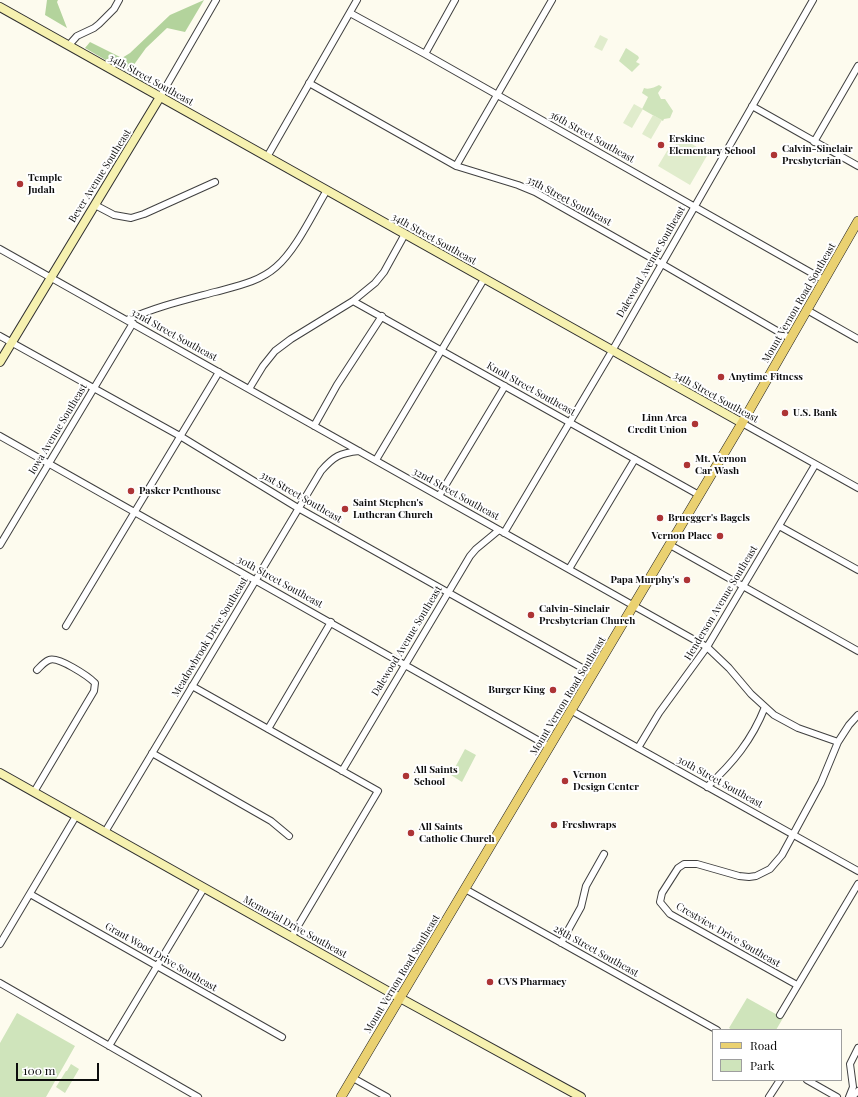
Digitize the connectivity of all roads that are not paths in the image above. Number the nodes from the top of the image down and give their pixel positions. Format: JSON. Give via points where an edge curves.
{"nodes":[{"id":1,"x":119,"y":0,"type":"edge"},
{"id":2,"x":216,"y":0,"type":"edge"},
{"id":3,"x":356,"y":0,"type":"edge"},
{"id":4,"x":455,"y":0,"type":"edge"},
{"id":5,"x":552,"y":0,"type":"edge"},
{"id":6,"x":813,"y":0,"type":"edge"},
{"id":7,"x":0,"y":7,"type":"edge"},
{"id":8,"x":350,"y":13,"type":"junction"},
{"id":9,"x":69,"y":45,"type":"junction"},
{"id":10,"x":425,"y":54,"type":"junction"},
{"id":11,"x":858,"y":66,"type":"edge"},
{"id":12,"x":309,"y":83,"type":"junction"},
{"id":13,"x":498,"y":96,"type":"junction"},
{"id":14,"x":160,"y":97,"type":"junction"},
{"id":15,"x":752,"y":106,"type":"junction"},
{"id":16,"x":814,"y":142,"type":"junction"},
{"id":17,"x":267,"y":157,"type":"junction"},
{"id":18,"x":456,"y":166,"type":"junction"},
{"id":19,"x":858,"y":166,"type":"edge"},
{"id":20,"x":215,"y":182,"type":"dead end"},
{"id":21,"x":327,"y":190,"type":"junction"},
{"id":22,"x":95,"y":205,"type":"junction"},
{"id":23,"x":695,"y":207,"type":"junction"},
{"id":24,"x":858,"y":221,"type":"edge"},
{"id":25,"x":405,"y":234,"type":"junction"},
{"id":26,"x":0,"y":249,"type":"edge"},
{"id":27,"x":662,"y":264,"type":"junction"},
{"id":28,"x":51,"y":277,"type":"junction"},
{"id":29,"x":484,"y":278,"type":"junction"},
{"id":30,"x":824,"y":280,"type":"junction"},
{"id":31,"x":353,"y":301,"type":"junction"},
{"id":32,"x":807,"y":310,"type":"junction"},
{"id":33,"x":382,"y":316,"type":"junction"},
{"id":34,"x":130,"y":322,"type":"junction"},
{"id":35,"x":0,"y":336,"type":"edge"},
{"id":36,"x":791,"y":339,"type":"junction"},
{"id":37,"x":858,"y":339,"type":"edge"},
{"id":38,"x":12,"y":342,"type":"junction"},
{"id":39,"x":441,"y":350,"type":"junction"},
{"id":40,"x":612,"y":350,"type":"junction"},
{"id":41,"x":0,"y":362,"type":"edge"},
{"id":42,"x":219,"y":372,"type":"junction"},
{"id":43,"x":505,"y":386,"type":"junction"},
{"id":44,"x":95,"y":388,"type":"junction"},
{"id":45,"x":249,"y":389,"type":"junction"},
{"id":46,"x":570,"y":422,"type":"junction"},
{"id":47,"x":742,"y":424,"type":"junction"},
{"id":48,"x":314,"y":426,"type":"junction"},
{"id":49,"x":0,"y":436,"type":"edge"},
{"id":50,"x":180,"y":436,"type":"junction"},
{"id":51,"x":359,"y":450,"type":"junction"},
{"id":52,"x":635,"y":459,"type":"junction"},
{"id":53,"x":376,"y":460,"type":"junction"},
{"id":54,"x":49,"y":464,"type":"junction"},
{"id":55,"x":815,"y":465,"type":"junction"},
{"id":56,"x":858,"y":488,"type":"edge"},
{"id":57,"x":439,"y":496,"type":"junction"},
{"id":58,"x":699,"y":496,"type":"junction"},
{"id":59,"x":298,"y":508,"type":"junction"},
{"id":60,"x":134,"y":512,"type":"junction"},
{"id":61,"x":779,"y":526,"type":"junction"},
{"id":62,"x":502,"y":531,"type":"junction"},
{"id":63,"x":0,"y":545,"type":"edge"},
{"id":64,"x":670,"y":545,"type":"junction"},
{"id":65,"x":569,"y":569,"type":"junction"},
{"id":66,"x":858,"y":570,"type":"edge"},
{"id":67,"x":256,"y":580,"type":"junction"},
{"id":68,"x":743,"y":586,"type":"junction"},
{"id":69,"x":448,"y":592,"type":"junction"},
{"id":70,"x":634,"y":606,"type":"junction"},
{"id":71,"x":331,"y":622,"type":"junction"},
{"id":72,"x":66,"y":626,"type":"dead end"},
{"id":73,"x":706,"y":647,"type":"junction"},
{"id":74,"x":858,"y":651,"type":"edge"},
{"id":75,"x":405,"y":664,"type":"junction"},
{"id":76,"x":37,"y":670,"type":"dead end"},
{"id":77,"x":593,"y":674,"type":"junction"},
{"id":78,"x":192,"y":686,"type":"junction"},
{"id":79,"x":765,"y":707,"type":"junction"},
{"id":80,"x":572,"y":711,"type":"junction"},
{"id":81,"x":858,"y":715,"type":"edge"},
{"id":82,"x":268,"y":730,"type":"junction"},
{"id":83,"x":838,"y":742,"type":"junction"},
{"id":84,"x":550,"y":747,"type":"junction"},
{"id":85,"x":638,"y":748,"type":"junction"},
{"id":86,"x":152,"y":753,"type":"junction"},
{"id":87,"x":342,"y":771,"type":"junction"},
{"id":88,"x":0,"y":774,"type":"edge"},
{"id":89,"x":708,"y":787,"type":"junction"},
{"id":90,"x":34,"y":792,"type":"junction"},
{"id":91,"x":76,"y":816,"type":"junction"},
{"id":92,"x":105,"y":832,"type":"junction"},
{"id":93,"x":793,"y":834,"type":"junction"},
{"id":94,"x":289,"y":836,"type":"dead end"},
{"id":95,"x":604,"y":854,"type":"dead end"},
{"id":96,"x":858,"y":871,"type":"edge"},
{"id":97,"x":858,"y":884,"type":"edge"},
{"id":98,"x":204,"y":888,"type":"junction"},
{"id":99,"x":465,"y":889,"type":"junction"},
{"id":100,"x":30,"y":894,"type":"junction"},
{"id":101,"x":292,"y":936,"type":"junction"},
{"id":102,"x":0,"y":942,"type":"edge"},
{"id":103,"x":561,"y":942,"type":"junction"},
{"id":104,"x":157,"y":966,"type":"junction"},
{"id":105,"x":0,"y":983,"type":"edge"},
{"id":106,"x":797,"y":986,"type":"junction"},
{"id":107,"x":400,"y":998,"type":"junction"},
{"id":108,"x":780,"y":1016,"type":"dead end"},
{"id":109,"x":715,"y":1029,"type":"edge"},
{"id":110,"x":282,"y":1037,"type":"dead end"},
{"id":111,"x":109,"y":1046,"type":"junction"},
{"id":112,"x":858,"y":1048,"type":"edge"},
{"id":113,"x":353,"y":1078,"type":"junction"},
{"id":114,"x":779,"y":1081,"type":"edge"},
{"id":115,"x":809,"y":1081,"type":"edge"},
{"id":116,"x":858,"y":1091,"type":"edge"},
{"id":117,"x":197,"y":1097,"type":"edge"},
{"id":118,"x":341,"y":1097,"type":"edge"},
{"id":119,"x":387,"y":1097,"type":"edge"},
{"id":120,"x":581,"y":1097,"type":"edge"},
{"id":121,"x":770,"y":1097,"type":"edge"},
{"id":122,"x":837,"y":1097,"type":"edge"},
{"id":123,"x":849,"y":1097,"type":"edge"},
{"id":124,"x":852,"y":1097,"type":"edge"}],
"edges":[{"from":1,"to":9,"type":"street","via":[[114,10],[99,24],[77,36]]},
{"from":2,"to":14,"type":"street","name":"Bever Avenue Southeast"},
{"from":3,"to":8,"type":"street"},
{"from":4,"to":10,"type":"street"},
{"from":5,"to":13,"type":"street"},
{"from":6,"to":15,"type":"street","name":"Dalewood Avenue Southeast"},
{"from":7,"to":9,"type":"street","name":"34th Street Southeast"},
{"from":8,"to":10,"type":"street","name":"36th Street Southeast"},
{"from":8,"to":12,"type":"street"},
{"from":9,"to":14,"type":"street","name":"34th Street Southeast"},
{"from":10,"to":13,"type":"street","name":"36th Street Southeast"},
{"from":11,"to":16,"type":"street"},
{"from":12,"to":17,"type":"street"},
{"from":12,"to":18,"type":"street","name":"35th Street Southeast"},
{"from":13,"to":18,"type":"street"},
{"from":13,"to":23,"type":"street","name":"36th Street Southeast"},
{"from":14,"to":17,"type":"street","name":"34th Street Southeast"},
{"from":14,"to":22,"type":"street","name":"Bever Avenue Southeast"},
{"from":15,"to":16,"type":"street"},
{"from":15,"to":23,"type":"street","name":"Dalewood Avenue Southeast"},
{"from":16,"to":19,"type":"street"},
{"from":17,"to":21,"type":"street","name":"34th Street Southeast"},
{"from":18,"to":27,"type":"street","name":"35th Street Southeast","via":[[535,192]]},
{"from":20,"to":22,"type":"street","via":[[131,218],[114,215]]},
{"from":21,"to":25,"type":"street","name":"34th Street Southeast"},
{"from":21,"to":34,"type":"street","via":[[290,253],[265,276],[249,283],[147,311]]},
{"from":22,"to":28,"type":"street","name":"Bever Avenue Southeast"},
{"from":23,"to":27,"type":"street","name":"Dalewood Avenue Southeast"},
{"from":23,"to":30,"type":"street","name":"36th Street Southeast"},
{"from":24,"to":30,"type":"main road","name":"Mount Vernon Road Southeast"},
{"from":25,"to":29,"type":"street","name":"34th Street Southeast"},
{"from":25,"to":31,"type":"street","via":[[384,272]]},
{"from":26,"to":28,"type":"street","name":"32nd Street Southeast"},
{"from":27,"to":36,"type":"street","name":"35th Street Southeast"},
{"from":27,"to":40,"type":"street","name":"Dalewood Avenue Southeast"},
{"from":28,"to":34,"type":"street","name":"32nd Street Southeast"},
{"from":28,"to":38,"type":"street","name":"Bever Avenue Southeast"},
{"from":29,"to":39,"type":"street"},
{"from":29,"to":40,"type":"street","name":"34th Street Southeast"},
{"from":30,"to":32,"type":"main road","name":"Mount Vernon Road Southeast"},
{"from":31,"to":33,"type":"street","name":"Knoll Street Southeast"},
{"from":31,"to":45,"type":"street","via":[[275,350]]},
{"from":32,"to":36,"type":"main road","name":"Mount Vernon Road Southeast"},
{"from":32,"to":37,"type":"street"},
{"from":33,"to":39,"type":"street","name":"Knoll Street Southeast"},
{"from":33,"to":48,"type":"street"},
{"from":34,"to":42,"type":"street","name":"32nd Street Southeast"},
{"from":34,"to":44,"type":"street","name":"Iowa Avenue Southeast"},
{"from":35,"to":38,"type":"street","name":"31st Street Southeast"},
{"from":36,"to":47,"type":"main road","name":"Mount Vernon Road Southeast"},
{"from":38,"to":41,"type":"street","name":"Bever Avenue Southeast"},
{"from":38,"to":44,"type":"street","name":"31st Street Southeast"},
{"from":39,"to":43,"type":"street","name":"Knoll Street Southeast"},
{"from":39,"to":53,"type":"street"},
{"from":40,"to":46,"type":"street","name":"Dalewood Avenue Southeast"},
{"from":40,"to":47,"type":"street","name":"34th Street Southeast"},
{"from":42,"to":45,"type":"street","name":"32nd Street Southeast"},
{"from":42,"to":50,"type":"street"},
{"from":43,"to":46,"type":"street","name":"Knoll Street Southeast"},
{"from":43,"to":57,"type":"street"},
{"from":44,"to":50,"type":"street","name":"31st Street Southeast"},
{"from":44,"to":54,"type":"street","name":"Iowa Avenue Southeast"},
{"from":45,"to":48,"type":"street","name":"32nd Street Southeast"},
{"from":46,"to":52,"type":"street","name":"Knoll Street Southeast"},
{"from":46,"to":62,"type":"street","name":"Dalewood Avenue Southeast"},
{"from":47,"to":55,"type":"street","name":"34th Street Southeast"},
{"from":47,"to":58,"type":"main road","name":"Mount Vernon Road Southeast"},
{"from":48,"to":51,"type":"street","name":"32nd Street Southeast"},
{"from":49,"to":54,"type":"street","name":"30th Street Southeast"},
{"from":50,"to":59,"type":"street","name":"31st Street Southeast"},
{"from":50,"to":60,"type":"street"},
{"from":51,"to":53,"type":"street","name":"32nd Street Southeast"},
{"from":51,"to":59,"type":"street","name":"Meadowbrook Drive Southeast","via":[[332,459],[321,471]]},
{"from":52,"to":58,"type":"street","name":"Knoll Street Southeast"},
{"from":52,"to":65,"type":"street"},
{"from":53,"to":57,"type":"street","name":"32nd Street Southeast"},
{"from":54,"to":60,"type":"street","name":"30th Street Southeast"},
{"from":54,"to":63,"type":"street","name":"Iowa Avenue Southeast"},
{"from":55,"to":56,"type":"street","name":"34th Street Southeast"},
{"from":55,"to":61,"type":"street","name":"Henderson Avenue Southeast"},
{"from":57,"to":62,"type":"street","name":"32nd Street Southeast"},
{"from":58,"to":64,"type":"main road","name":"Mount Vernon Road Southeast"},
{"from":59,"to":67,"type":"street","name":"Meadowbrook Drive Southeast"},
{"from":59,"to":69,"type":"street","name":"31st Street Southeast"},
{"from":60,"to":67,"type":"street","name":"30th Street Southeast"},
{"from":60,"to":72,"type":"street"},
{"from":61,"to":66,"type":"street"},
{"from":61,"to":68,"type":"street","name":"Henderson Avenue Southeast"},
{"from":62,"to":65,"type":"street","name":"32nd Street Southeast"},
{"from":62,"to":69,"type":"street","name":"Dalewood Avenue Southeast","via":[[476,549]]},
{"from":64,"to":68,"type":"street"},
{"from":64,"to":70,"type":"main road","name":"Mount Vernon Road Southeast"},
{"from":65,"to":70,"type":"street","name":"32nd Street Southeast"},
{"from":67,"to":71,"type":"street","name":"30th Street Southeast"},
{"from":67,"to":78,"type":"street","name":"Meadowbrook Drive Southeast"},
{"from":68,"to":73,"type":"street","name":"Henderson Avenue Southeast"},
{"from":68,"to":74,"type":"street"},
{"from":69,"to":75,"type":"street","name":"Dalewood Avenue Southeast"},
{"from":69,"to":77,"type":"street","name":"31st Street Southeast"},
{"from":70,"to":73,"type":"street","name":"32nd Street Southeast"},
{"from":70,"to":77,"type":"main road","name":"Mount Vernon Road Southeast"},
{"from":71,"to":75,"type":"street","name":"30th Street Southeast"},
{"from":71,"to":82,"type":"street"},
{"from":73,"to":79,"type":"street","name":"32nd Street Southeast"},
{"from":73,"to":85,"type":"street","name":"Henderson Avenue Southeast","via":[[659,712]]},
{"from":75,"to":84,"type":"street","name":"30th Street Southeast"},
{"from":75,"to":87,"type":"street","name":"Dalewood Avenue Southeast"},
{"from":76,"to":90,"type":"street","via":[[49,660],[57,659],[95,683],[94,691]]},
{"from":77,"to":80,"type":"main road","name":"Mount Vernon Road Southeast"},
{"from":78,"to":82,"type":"street"},
{"from":78,"to":86,"type":"street","name":"Meadowbrook Drive Southeast"},
{"from":79,"to":83,"type":"street","name":"32nd Street Southeast","via":[[798,728]]},
{"from":79,"to":89,"type":"street","via":[[736,758]]},
{"from":80,"to":84,"type":"main road","name":"Mount Vernon Road Southeast"},
{"from":80,"to":85,"type":"street","name":"30th Street Southeast"},
{"from":81,"to":83,"type":"street"},
{"from":82,"to":87,"type":"street"},
{"from":83,"to":93,"type":"street","via":[[821,784]]},
{"from":84,"to":99,"type":"main road","name":"Mount Vernon Road Southeast"},
{"from":85,"to":89,"type":"street","name":"30th Street Southeast"},
{"from":86,"to":92,"type":"street","name":"Meadowbrook Drive Southeast"},
{"from":86,"to":94,"type":"street","via":[[271,821]]},
{"from":87,"to":101,"type":"street","via":[[378,790]]},
{"from":88,"to":90,"type":"street","name":"Memorial Drive Southeast"},
{"from":89,"to":93,"type":"street","name":"30th Street Southeast"},
{"from":90,"to":91,"type":"street","name":"Memorial Drive Southeast"},
{"from":91,"to":92,"type":"street","name":"Memorial Drive Southeast"},
{"from":91,"to":100,"type":"street"},
{"from":92,"to":98,"type":"street","name":"Memorial Drive Southeast"},
{"from":93,"to":96,"type":"street","name":"30th Street Southeast"},
{"from":93,"to":106,"type":"street","name":"Crestview Drive Southeast","via":[[777,862],[756,876],[739,876],[697,864],[684,864],[678,868],[662,893],[660,902],[670,914]]},
{"from":95,"to":103,"type":"street","via":[[586,886],[581,907]]},
{"from":97,"to":106,"type":"street"},
{"from":98,"to":101,"type":"street","name":"Memorial Drive Southeast"},
{"from":98,"to":104,"type":"street"},
{"from":99,"to":103,"type":"street","name":"28th Street Southeast"},
{"from":99,"to":107,"type":"main road","name":"Mount Vernon Road Southeast"},
{"from":100,"to":102,"type":"street"},
{"from":100,"to":104,"type":"street","name":"Grant Wood Drive Southeast"},
{"from":101,"to":107,"type":"street","name":"Memorial Drive Southeast"},
{"from":103,"to":109,"type":"street","name":"28th Street Southeast"},
{"from":104,"to":110,"type":"street","name":"Grant Wood Drive Southeast"},
{"from":104,"to":111,"type":"street"},
{"from":105,"to":111,"type":"street"},
{"from":106,"to":108,"type":"street"},
{"from":107,"to":113,"type":"main road","name":"Mount Vernon Road Southeast"},
{"from":107,"to":120,"type":"street","name":"Memorial Drive Southeast"},
{"from":111,"to":117,"type":"street"},
{"from":112,"to":123,"type":"street","via":[[850,1064],[853,1087]]},
{"from":113,"to":118,"type":"main road","name":"Mount Vernon Road Southeast"},
{"from":113,"to":119,"type":"street"},
{"from":114,"to":121,"type":"street"},
{"from":115,"to":122,"type":"street"},
{"from":116,"to":124,"type":"street"}]}
